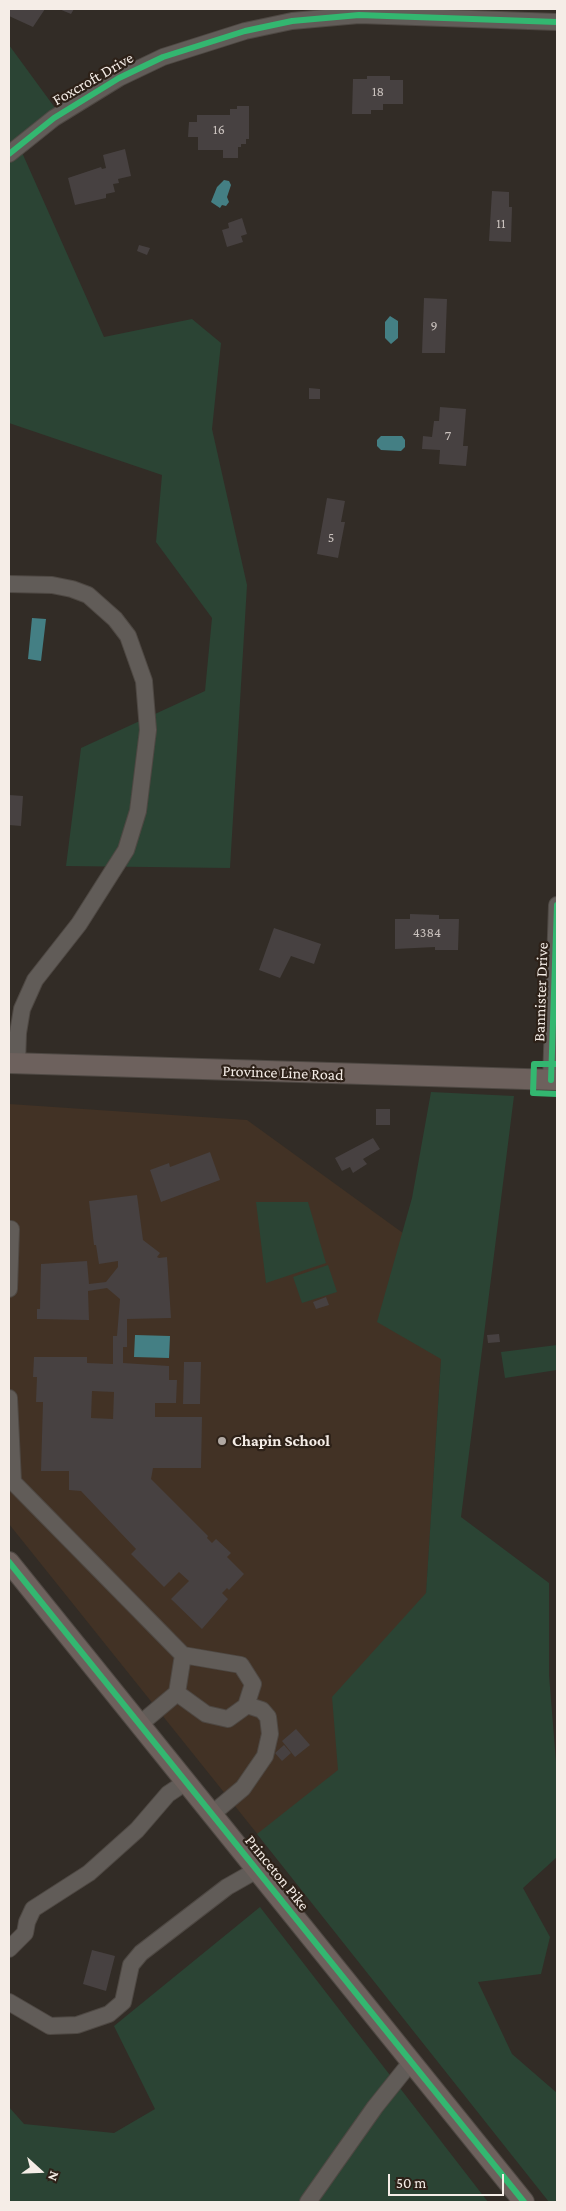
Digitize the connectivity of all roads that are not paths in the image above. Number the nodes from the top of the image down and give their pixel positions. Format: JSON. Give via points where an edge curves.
{"nodes":[{"id":1,"x":334,"y":13,"type":"edge"},
{"id":2,"x":557,"y":22,"type":"edge"},
{"id":3,"x":9,"y":154,"type":"edge"},
{"id":4,"x":9,"y":584,"type":"edge"},
{"id":5,"x":557,"y":905,"type":"edge"},
{"id":6,"x":13,"y":1063,"type":"edge"},
{"id":7,"x":554,"y":1080,"type":"edge"},
{"id":8,"x":9,"y":1229,"type":"edge"},
{"id":9,"x":9,"y":1273,"type":"edge"},
{"id":10,"x":9,"y":1289,"type":"edge"},
{"id":11,"x":9,"y":1398,"type":"edge"},
{"id":12,"x":9,"y":1562,"type":"edge"},
{"id":13,"x":183,"y":1655,"type":"junction"},
{"id":14,"x":177,"y":1693,"type":"junction"},
{"id":15,"x":247,"y":1705,"type":"junction"},
{"id":16,"x":140,"y":1724,"type":"junction"},
{"id":17,"x":186,"y":1782,"type":"junction"},
{"id":18,"x":212,"y":1814,"type":"junction"},
{"id":19,"x":257,"y":1870,"type":"junction"},
{"id":20,"x":9,"y":1949,"type":"edge"},
{"id":21,"x":9,"y":2002,"type":"edge"},
{"id":22,"x":411,"y":2062,"type":"junction"},
{"id":23,"x":308,"y":2202,"type":"edge"},
{"id":24,"x":524,"y":2202,"type":"edge"}],
"edges":[{"from":1,"to":2,"type":"street","name":"Foxcroft Drive"},
{"from":1,"to":3,"type":"street","name":"Foxcroft Drive","via":[[245,31],[163,58],[86,97]]},
{"from":4,"to":6,"type":"street","via":[[72,588],[88,595],[115,619],[128,636],[144,680],[148,730],[138,811],[126,850],[79,924],[35,980],[22,1009]]},
{"from":5,"to":7,"type":"street","name":"Bannister Drive"},
{"from":6,"to":7,"type":"main road","name":"Province Line Road"},
{"from":8,"to":9,"type":"street"},
{"from":9,"to":10,"type":"street"},
{"from":11,"to":13,"type":"street","via":[[13,1482]]},
{"from":12,"to":16,"type":"main road","name":"Princeton Pike"},
{"from":13,"to":14,"type":"street"},
{"from":13,"to":15,"type":"street","via":[[241,1665],[252,1684]]},
{"from":14,"to":15,"type":"street","via":[[206,1714],[228,1719]]},
{"from":14,"to":16,"type":"street"},
{"from":15,"to":18,"type":"street","via":[[262,1710],[268,1717],[270,1734],[265,1756],[243,1788]]},
{"from":16,"to":17,"type":"main road","name":"Princeton Pike"},
{"from":17,"to":18,"type":"main road","name":"Princeton Pike"},
{"from":17,"to":20,"type":"street","via":[[168,1794],[137,1830],[88,1873],[33,1909],[26,1933]]},
{"from":18,"to":19,"type":"main road","name":"Princeton Pike"},
{"from":19,"to":21,"type":"street","via":[[227,1887],[141,1953],[131,1965],[123,2002],[109,2014],[77,2025],[50,2026]]},
{"from":19,"to":22,"type":"main road","name":"Princeton Pike"},
{"from":22,"to":23,"type":"street","via":[[374,2107]]},
{"from":22,"to":24,"type":"main road","name":"Princeton Pike"}]}
